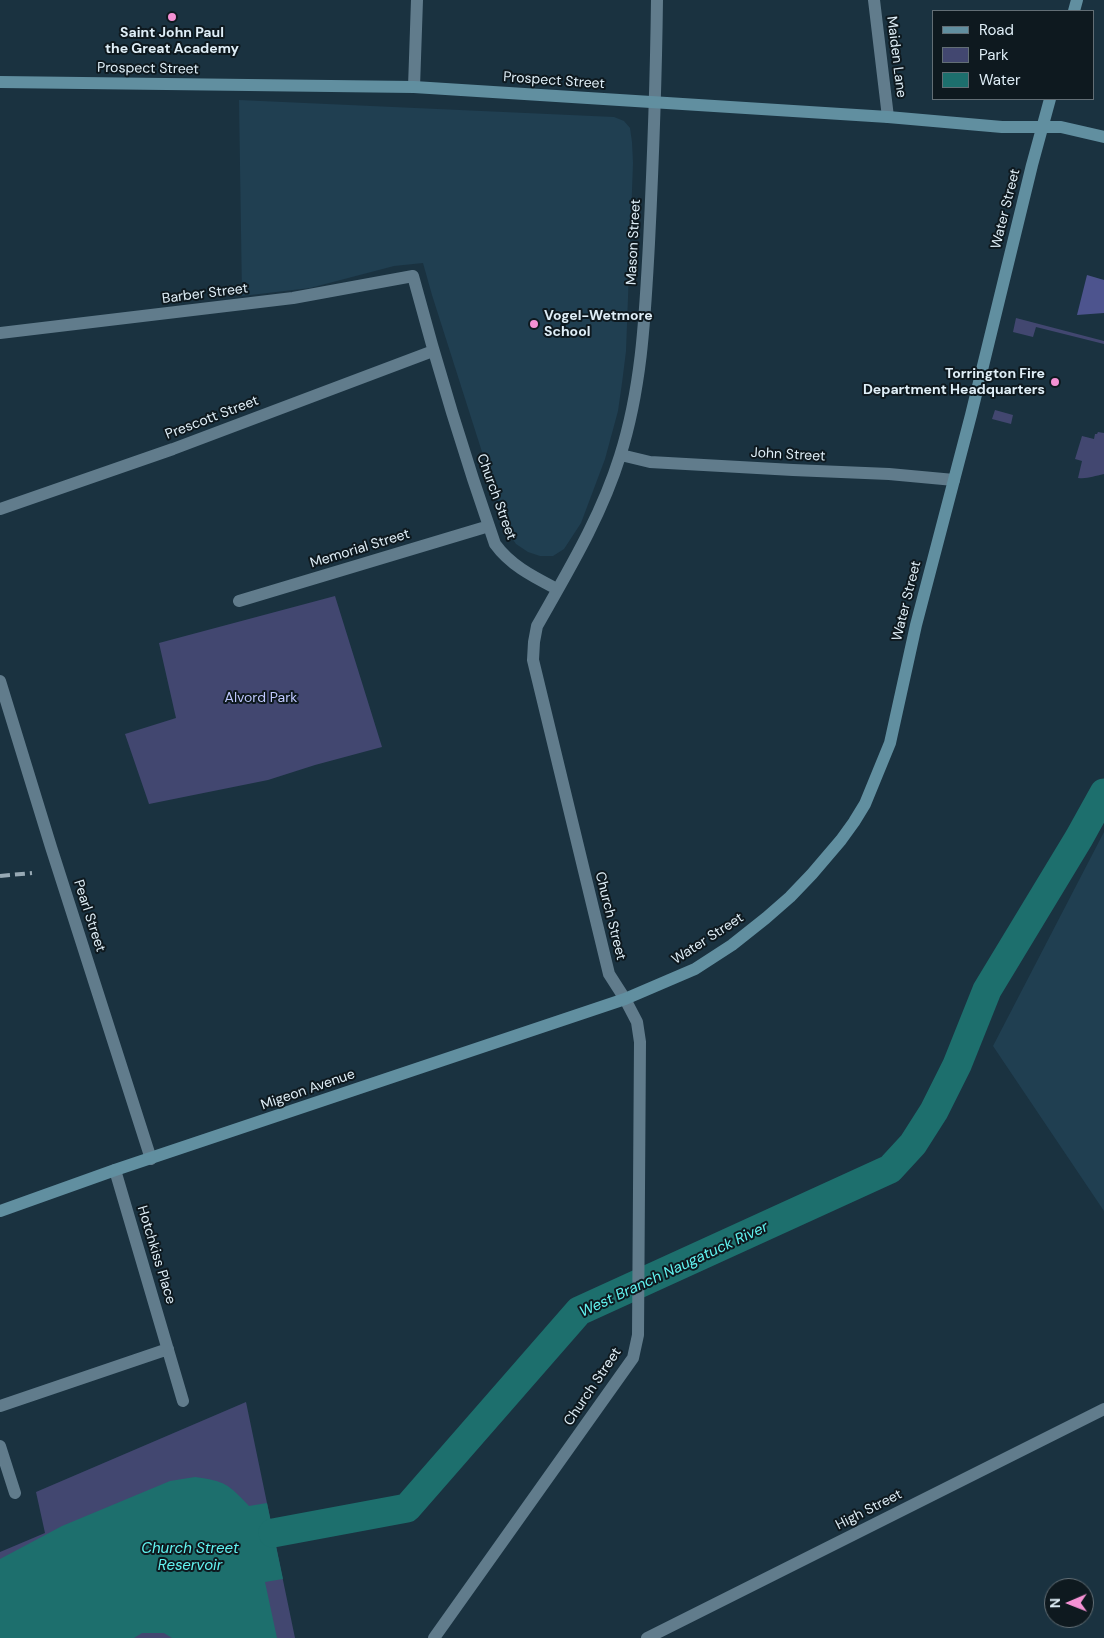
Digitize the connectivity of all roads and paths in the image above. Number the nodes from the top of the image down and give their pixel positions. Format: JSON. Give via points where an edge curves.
{"nodes":[{"id":1,"x":417,"y":0,"type":"edge"},
{"id":2,"x":657,"y":0,"type":"edge"},
{"id":3,"x":874,"y":0,"type":"edge"},
{"id":4,"x":0,"y":82,"type":"edge"},
{"id":5,"x":414,"y":87,"type":"junction"},
{"id":6,"x":1050,"y":100,"type":"edge"},
{"id":7,"x":655,"y":102,"type":"junction"},
{"id":8,"x":888,"y":117,"type":"junction"},
{"id":9,"x":1043,"y":127,"type":"junction"},
{"id":10,"x":1104,"y":137,"type":"edge"},
{"id":11,"x":413,"y":276,"type":"joint"},
{"id":12,"x":0,"y":333,"type":"edge"},
{"id":13,"x":432,"y":351,"type":"junction"},
{"id":14,"x":621,"y":455,"type":"junction"},
{"id":15,"x":954,"y":480,"type":"junction"},
{"id":16,"x":0,"y":509,"type":"edge"},
{"id":17,"x":489,"y":526,"type":"junction"},
{"id":18,"x":557,"y":590,"type":"junction"},
{"id":19,"x":239,"y":600,"type":"dead end"},
{"id":20,"x":0,"y":682,"type":"edge"},
{"id":21,"x":626,"y":999,"type":"junction"},
{"id":22,"x":151,"y":1159,"type":"junction"},
{"id":23,"x":115,"y":1170,"type":"junction"},
{"id":24,"x":0,"y":1211,"type":"edge"},
{"id":25,"x":168,"y":1349,"type":"junction"},
{"id":26,"x":183,"y":1401,"type":"dead end"},
{"id":27,"x":0,"y":1406,"type":"edge"},
{"id":28,"x":1104,"y":1409,"type":"edge"},
{"id":29,"x":0,"y":1446,"type":"edge"},
{"id":30,"x":15,"y":1494,"type":"dead end"},
{"id":31,"x":667,"y":1634,"type":"edge"},
{"id":32,"x":434,"y":1638,"type":"edge"},
{"id":33,"x":647,"y":1638,"type":"edge"}],
"edges":[{"from":1,"to":5,"type":"street"},
{"from":2,"to":7,"type":"street","name":"Mason Street"},
{"from":3,"to":8,"type":"street","name":"Maiden Lane"},
{"from":4,"to":5,"type":"main road","name":"Prospect Street"},
{"from":5,"to":7,"type":"main road","name":"Prospect Street"},
{"from":6,"to":9,"type":"main road","name":"Water Street"},
{"from":7,"to":8,"type":"main road","name":"Prospect Street"},
{"from":7,"to":14,"type":"street","name":"Mason Street","via":[[644,335],[634,402]]},
{"from":8,"to":9,"type":"main road","name":"Prospect Street","via":[[1002,127]]},
{"from":9,"to":10,"type":"main road","name":"Prospect Street","via":[[1061,127]]},
{"from":9,"to":15,"type":"main road","name":"Water Street"},
{"from":11,"to":12,"type":"street","name":"Barber Street","via":[[293,298]]},
{"from":11,"to":13,"type":"street","name":"Church Street"},
{"from":13,"to":16,"type":"street","name":"Prescott Street","via":[[173,449]]},
{"from":13,"to":17,"type":"street","name":"Church Street"},
{"from":14,"to":15,"type":"street","name":"John Street","via":[[650,462]]},
{"from":14,"to":18,"type":"street","name":"Mason Street","via":[[599,512]]},
{"from":15,"to":21,"type":"main road","name":"Water Street","via":[[916,624],[890,743],[865,804],[854,822],[796,892],[732,945],[695,968]]},
{"from":17,"to":18,"type":"street","name":"Church Street","via":[[503,555]]},
{"from":17,"to":19,"type":"street","name":"Memorial Street"},
{"from":18,"to":21,"type":"street","name":"Church Street","via":[[537,626],[533,660],[609,974]]},
{"from":20,"to":22,"type":"street","name":"Pearl Street"},
{"from":21,"to":22,"type":"main road","name":"Migeon Avenue"},
{"from":21,"to":32,"type":"street","name":"Church Street","via":[[637,1022],[640,1042],[638,1335],[633,1358]]},
{"from":22,"to":23,"type":"main road","name":"Migeon Avenue"},
{"from":23,"to":24,"type":"main road","name":"Migeon Avenue"},
{"from":23,"to":25,"type":"street","name":"Hotchkiss Place"},
{"from":25,"to":26,"type":"street","name":"Hotchkiss Place"},
{"from":25,"to":27,"type":"street"},
{"from":28,"to":31,"type":"street","name":"High Street"},
{"from":29,"to":30,"type":"street"},
{"from":31,"to":33,"type":"street","name":"High Street"}]}
